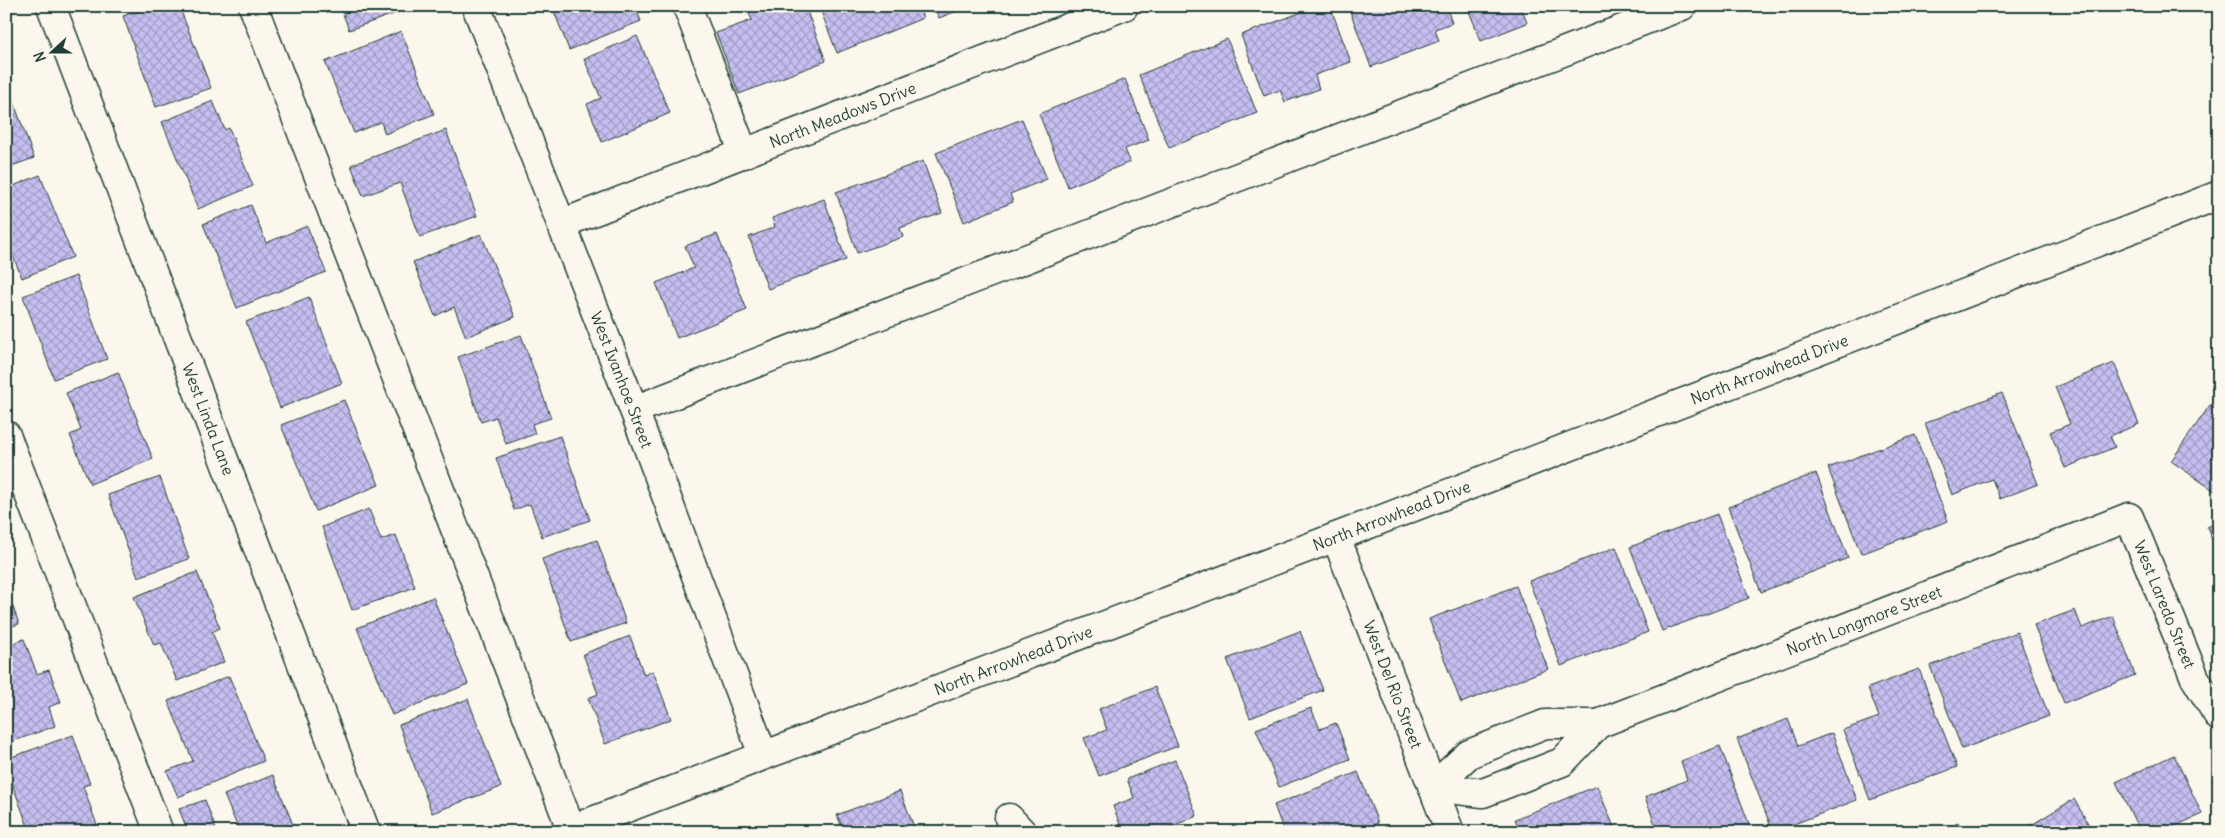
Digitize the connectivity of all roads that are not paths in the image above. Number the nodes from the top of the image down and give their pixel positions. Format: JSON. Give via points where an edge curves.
{"nodes":[{"id":1,"x":51,"y":6,"type":"edge"},
{"id":2,"x":253,"y":6,"type":"edge"},
{"id":3,"x":476,"y":6,"type":"edge"},
{"id":4,"x":686,"y":6,"type":"edge"},
{"id":5,"x":1124,"y":6,"type":"edge"},
{"id":6,"x":1682,"y":6,"type":"edge"},
{"id":7,"x":744,"y":154,"type":"junction"},
{"id":8,"x":2219,"y":194,"type":"edge"},
{"id":9,"x":562,"y":224,"type":"junction"},
{"id":10,"x":634,"y":410,"type":"junction"},
{"id":11,"x":6,"y":435,"type":"edge"},
{"id":12,"x":2129,"y":517,"type":"joint"},
{"id":13,"x":1336,"y":537,"type":"junction"},
{"id":14,"x":2219,"y":717,"type":"edge"},
{"id":15,"x":1598,"y":724,"type":"junction"},
{"id":16,"x":763,"y":755,"type":"junction"},
{"id":17,"x":1433,"y":788,"type":"junction"},
{"id":18,"x":567,"y":830,"type":"edge"},
{"id":19,"x":159,"y":832,"type":"edge"},
{"id":20,"x":366,"y":832,"type":"edge"},
{"id":21,"x":1450,"y":832,"type":"edge"}],
"edges":[{"from":1,"to":20,"type":"street","name":"West Linda Lane"},
{"from":2,"to":18,"type":"street"},
{"from":3,"to":9,"type":"street","name":"West Ivanhoe Street"},
{"from":4,"to":7,"type":"street"},
{"from":5,"to":7,"type":"street","name":"North Meadows Drive"},
{"from":6,"to":10,"type":"street"},
{"from":7,"to":9,"type":"street","name":"North Meadows Drive"},
{"from":8,"to":13,"type":"street","name":"North Arrowhead Drive"},
{"from":9,"to":10,"type":"street","name":"West Ivanhoe Street"},
{"from":10,"to":16,"type":"street","name":"West Ivanhoe Street"},
{"from":11,"to":19,"type":"street"},
{"from":12,"to":14,"type":"street","name":"West Laredo Street","via":[[2195,678]]},
{"from":12,"to":15,"type":"street","name":"North Longmore Street"},
{"from":13,"to":16,"type":"street","name":"North Arrowhead Drive"},
{"from":13,"to":17,"type":"street","name":"West Del Rio Street"},
{"from":15,"to":17,"type":"street","name":"North Longmore Street","via":[[1545,724],[1469,754]]},
{"from":15,"to":17,"type":"street","name":"North Longmore Street","via":[[1562,762],[1483,793]]},
{"from":16,"to":18,"type":"street","name":"North Arrowhead Drive"},
{"from":17,"to":21,"type":"street","name":"West Del Rio Street"}]}
